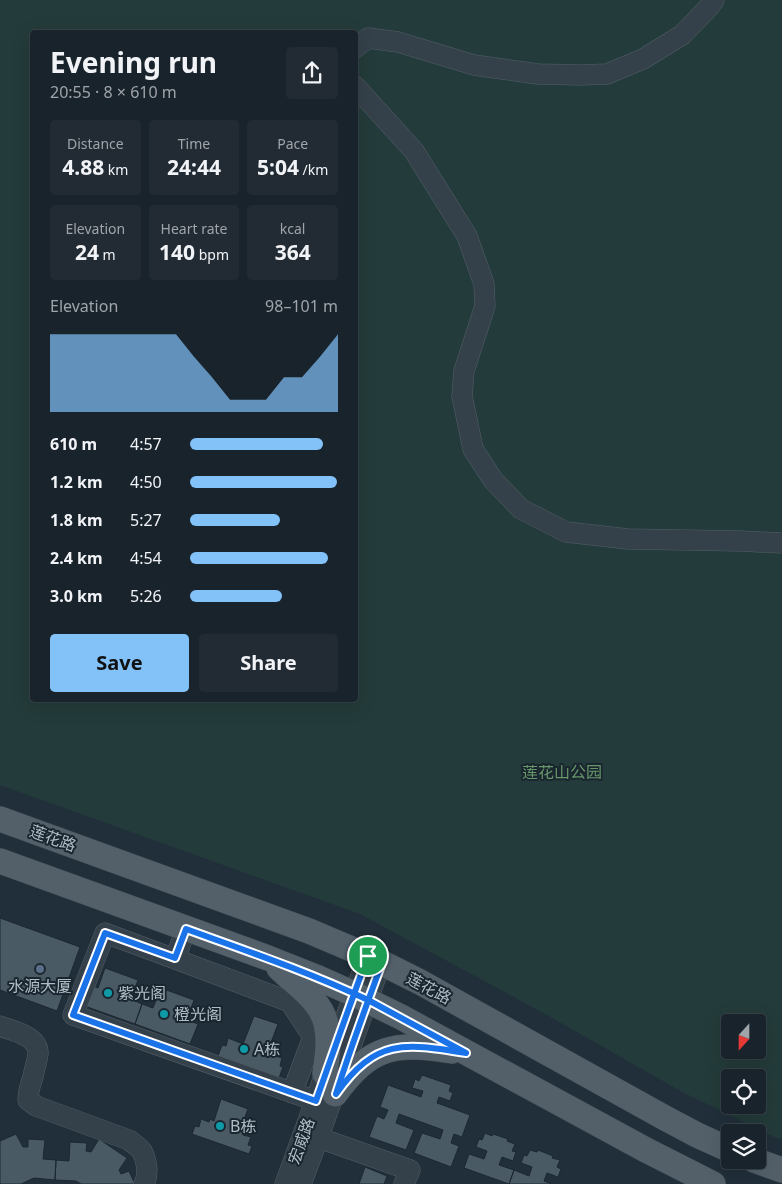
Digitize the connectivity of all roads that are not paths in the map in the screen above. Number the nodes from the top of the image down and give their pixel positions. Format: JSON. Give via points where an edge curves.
{"nodes":[{"id":1,"x":714,"y":0,"type":"edge"},
{"id":2,"x":358,"y":46,"type":"edge"},
{"id":3,"x":358,"y":89,"type":"edge"},
{"id":4,"x":782,"y":543,"type":"edge"},
{"id":5,"x":0,"y":819,"type":"edge"},
{"id":6,"x":0,"y":861,"type":"edge"},
{"id":7,"x":186,"y":929,"type":"junction"},
{"id":8,"x":175,"y":958,"type":"junction"},
{"id":9,"x":268,"y":958,"type":"junction"},
{"id":10,"x":375,"y":960,"type":"junction"},
{"id":11,"x":361,"y":997,"type":"junction"},
{"id":12,"x":0,"y":1026,"type":"edge"},
{"id":13,"x":466,"y":1053,"type":"junction"},
{"id":14,"x":325,"y":1090,"type":"junction"},
{"id":15,"x":292,"y":1092,"type":"junction"},
{"id":16,"x":311,"y":1136,"type":"junction"},
{"id":17,"x":721,"y":1146,"type":"edge"},
{"id":18,"x":766,"y":1164,"type":"edge"},
{"id":19,"x":782,"y":1170,"type":"edge"},
{"id":20,"x":144,"y":1184,"type":"edge"},
{"id":21,"x":285,"y":1184,"type":"edge"},
{"id":22,"x":301,"y":1184,"type":"edge"},
{"id":23,"x":404,"y":1184,"type":"edge"},
{"id":24,"x":713,"y":1184,"type":"edge"}],
"edges":[{"from":1,"to":2,"type":"street","via":[[682,35],[643,59],[607,74],[538,74],[474,65],[398,42],[368,38]]},
{"from":3,"to":4,"type":"street","via":[[414,151],[467,236],[484,284],[485,306],[464,370],[462,396],[472,449],[493,480],[521,509],[566,532],[628,539]]},
{"from":5,"to":10,"type":"main road","name":"莲花路","via":[[309,931]]},
{"from":6,"to":7,"type":"main road"},
{"from":7,"to":8,"type":"street"},
{"from":7,"to":9,"type":"main road"},
{"from":8,"to":15,"type":"street","via":[[290,1002],[313,1037]]},
{"from":8,"to":15,"type":"street","via":[[105,933],[73,1015]]},
{"from":9,"to":11,"type":"main road"},
{"from":9,"to":14,"type":"main road","via":[[304,990],[323,1014],[328,1037]]},
{"from":10,"to":11,"type":"street","name":"宏威路"},
{"from":10,"to":17,"type":"main road","name":"莲花路"},
{"from":11,"to":13,"type":"main road"},
{"from":11,"to":14,"type":"street","name":"宏威路"},
{"from":12,"to":20,"type":"street","via":[[26,1035],[34,1042],[38,1053],[28,1100],[36,1106],[129,1140],[141,1149],[147,1166]]},
{"from":13,"to":14,"type":"main road","via":[[430,1047],[394,1048],[379,1052],[346,1080]]},
{"from":13,"to":24,"type":"main road"},
{"from":14,"to":15,"type":"street"},
{"from":14,"to":16,"type":"street","name":"宏威路"},
{"from":16,"to":21,"type":"street","name":"宏威路"},
{"from":16,"to":22,"type":"street","name":"宏威路"},
{"from":16,"to":23,"type":"street","via":[[410,1170]]},
{"from":18,"to":19,"type":"main road"}]}
